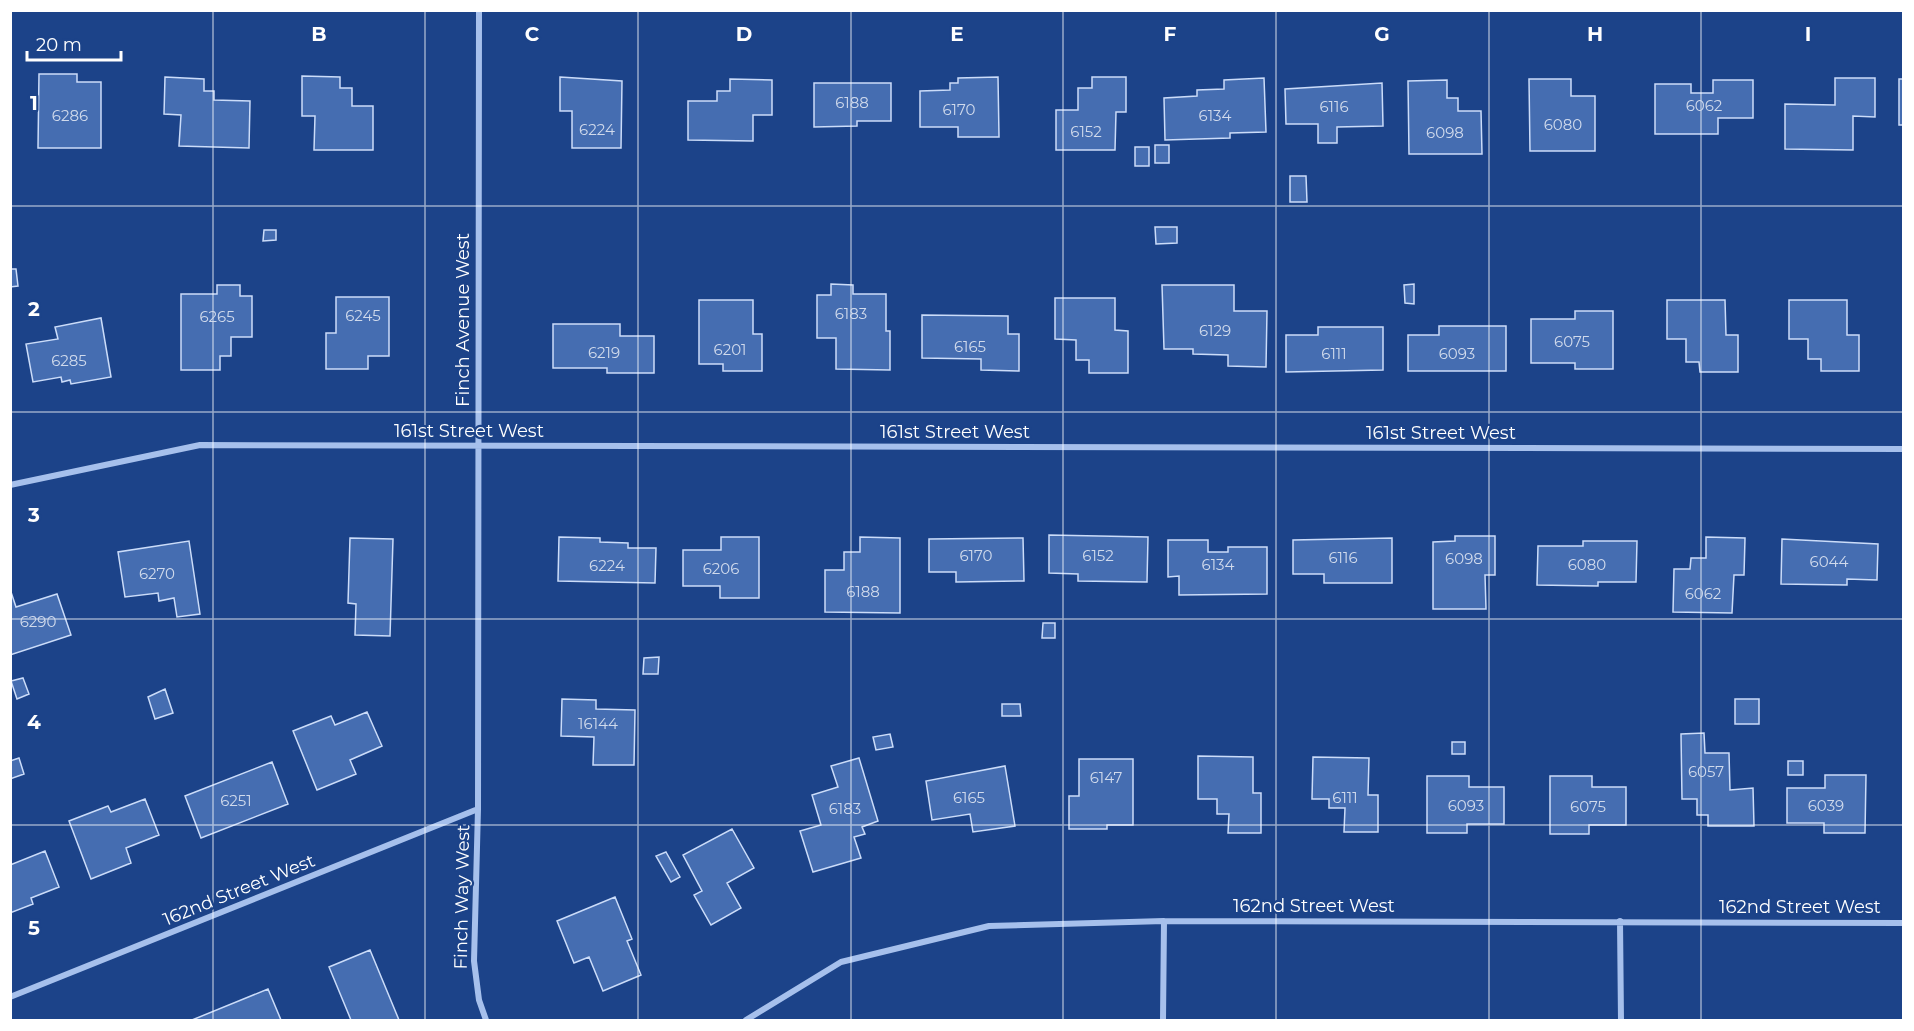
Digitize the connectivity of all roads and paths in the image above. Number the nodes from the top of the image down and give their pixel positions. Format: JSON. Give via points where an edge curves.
{"nodes":[{"id":1,"x":479,"y":10,"type":"edge"},
{"id":2,"x":478,"y":446,"type":"junction"},
{"id":3,"x":1904,"y":450,"type":"edge"},
{"id":4,"x":10,"y":485,"type":"edge"},
{"id":5,"x":478,"y":809,"type":"junction"},
{"id":6,"x":1164,"y":921,"type":"junction"},
{"id":7,"x":1620,"y":921,"type":"junction"},
{"id":8,"x":1904,"y":922,"type":"edge"},
{"id":9,"x":10,"y":998,"type":"edge"},
{"id":10,"x":486,"y":1020,"type":"edge"},
{"id":11,"x":746,"y":1020,"type":"edge"},
{"id":12,"x":1163,"y":1020,"type":"edge"},
{"id":13,"x":1621,"y":1020,"type":"edge"}],
"edges":[{"from":1,"to":2,"type":"street","name":"Finch Avenue West"},
{"from":2,"to":3,"type":"street","name":"161st Street West"},
{"from":2,"to":4,"type":"street","name":"161st Street West","via":[[200,445]]},
{"from":2,"to":5,"type":"street","name":"Finch Avenue West"},
{"from":5,"to":9,"type":"street","name":"162nd Street West"},
{"from":5,"to":10,"type":"street","name":"Finch Way West","via":[[474,961]]},
{"from":6,"to":7,"type":"street","name":"162nd Street West"},
{"from":6,"to":11,"type":"street","name":"162nd Street West","via":[[978,928],[841,962]]},
{"from":6,"to":12,"type":"street"},
{"from":7,"to":8,"type":"street","name":"162nd Street West"},
{"from":7,"to":13,"type":"street"}]}
